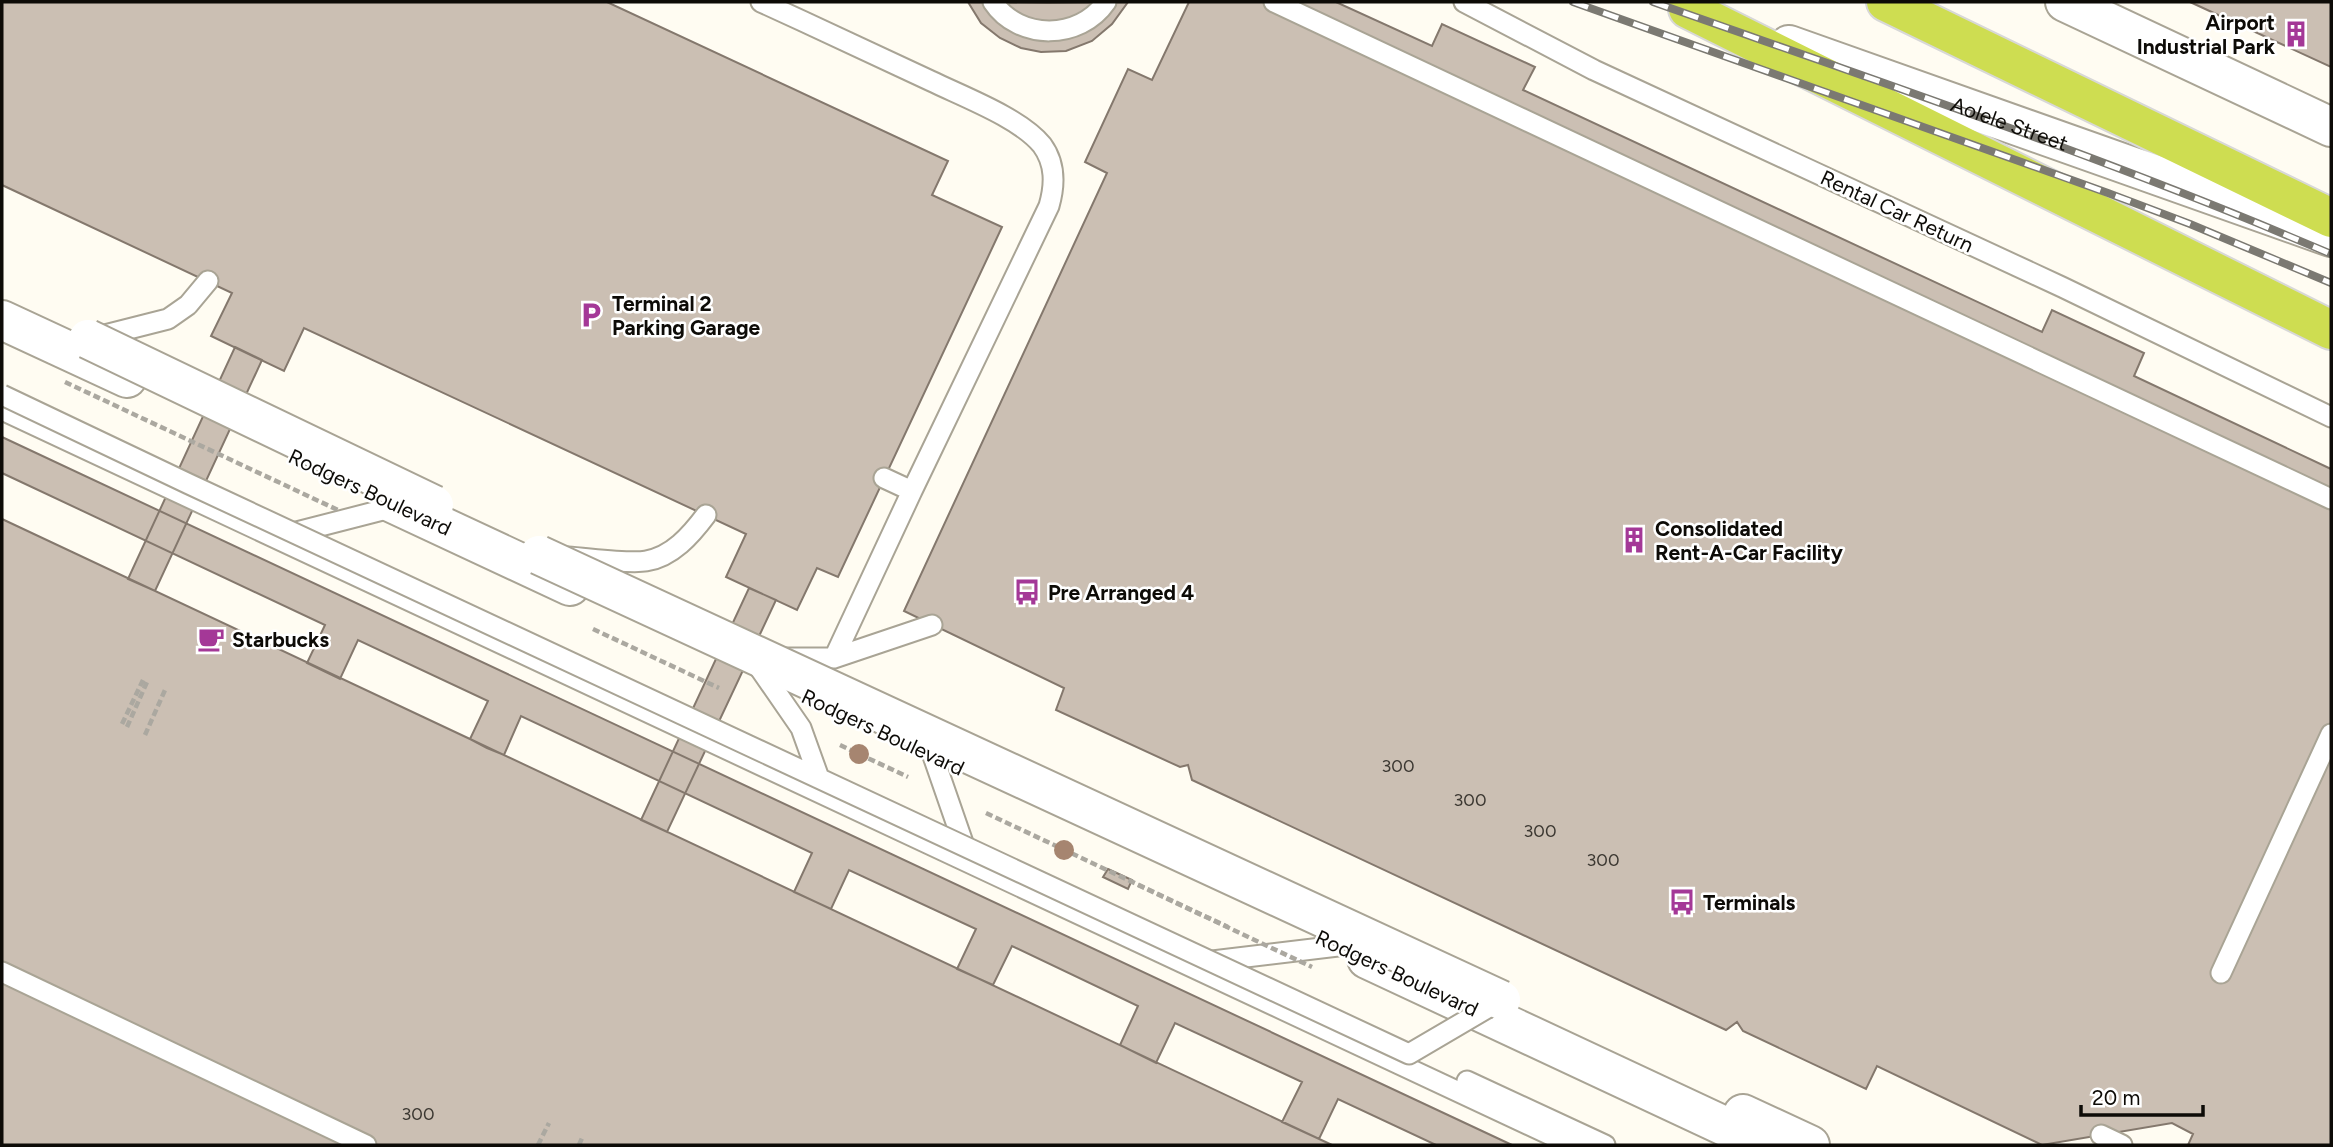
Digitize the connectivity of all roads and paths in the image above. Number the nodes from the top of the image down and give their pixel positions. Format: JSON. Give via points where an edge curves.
{"nodes":[{"id":1,"x":761,"y":2,"type":"edge"},
{"id":2,"x":993,"y":2,"type":"edge"},
{"id":3,"x":1106,"y":2,"type":"edge"},
{"id":4,"x":1274,"y":2,"type":"edge"},
{"id":5,"x":1464,"y":2,"type":"edge"},
{"id":6,"x":1886,"y":2,"type":"edge"},
{"id":7,"x":2065,"y":2,"type":"edge"},
{"id":8,"x":1680,"y":6,"type":"edge"},
{"id":9,"x":2331,"y":127,"type":"edge"},
{"id":10,"x":2331,"y":218,"type":"edge"},
{"id":11,"x":2331,"y":237,"type":"edge"},
{"id":12,"x":208,"y":281,"type":"dead end"},
{"id":13,"x":2,"y":299,"type":"edge"},
{"id":14,"x":2,"y":320,"type":"edge"},
{"id":15,"x":2331,"y":330,"type":"edge"},
{"id":16,"x":88,"y":339,"type":"junction"},
{"id":17,"x":65,"y":382,"type":"dead end"},
{"id":18,"x":2,"y":394,"type":"edge"},
{"id":19,"x":2,"y":410,"type":"edge"},
{"id":20,"x":2331,"y":416,"type":"edge"},
{"id":21,"x":884,"y":478,"type":"dead end"},
{"id":22,"x":912,"y":491,"type":"junction"},
{"id":23,"x":2331,"y":499,"type":"edge"},
{"id":24,"x":399,"y":506,"type":"junction"},
{"id":25,"x":340,"y":511,"type":"dead end"},
{"id":26,"x":706,"y":515,"type":"dead end"},
{"id":27,"x":273,"y":538,"type":"junction"},
{"id":28,"x":539,"y":555,"type":"junction"},
{"id":29,"x":932,"y":625,"type":"dead end"},
{"id":30,"x":593,"y":629,"type":"dead end"},
{"id":31,"x":834,"y":658,"type":"junction"},
{"id":32,"x":731,"y":667,"type":"junction"},
{"id":33,"x":145,"y":681,"type":"dead end"},
{"id":34,"x":165,"y":690,"type":"dead end"},
{"id":35,"x":125,"y":726,"type":"dead end"},
{"id":36,"x":2331,"y":734,"type":"edge"},
{"id":37,"x":145,"y":735,"type":"dead end"},
{"id":38,"x":837,"y":744,"type":"dead end"},
{"id":39,"x":923,"y":768,"type":"junction"},
{"id":40,"x":819,"y":778,"type":"junction"},
{"id":41,"x":984,"y":812,"type":"dead end"},
{"id":42,"x":970,"y":863,"type":"junction"},
{"id":43,"x":1138,"y":885,"type":"dead end"},
{"id":44,"x":1325,"y":962,"type":"junction"},
{"id":45,"x":1185,"y":964,"type":"junction"},
{"id":46,"x":2,"y":972,"type":"edge"},
{"id":47,"x":2221,"y":973,"type":"dead end"},
{"id":48,"x":1501,"y":1000,"type":"junction"},
{"id":49,"x":1409,"y":1054,"type":"junction"},
{"id":50,"x":549,"y":1123,"type":"dead end"},
{"id":51,"x":2101,"y":1135,"type":"dead end"},
{"id":52,"x":582,"y":1138,"type":"dead end"},
{"id":53,"x":366,"y":1145,"type":"edge"},
{"id":54,"x":538,"y":1145,"type":"edge"},
{"id":55,"x":579,"y":1145,"type":"edge"},
{"id":56,"x":1572,"y":1145,"type":"edge"},
{"id":57,"x":1605,"y":1145,"type":"edge"},
{"id":58,"x":1765,"y":1145,"type":"edge"},
{"id":59,"x":1810,"y":1145,"type":"edge"},
{"id":60,"x":2122,"y":1145,"type":"edge"}],
"edges":[{"from":1,"to":22,"type":"lane","via":[[1027,129],[1054,169],[1049,206]]},
{"from":2,"to":3,"type":"lane","via":[[1015,22],[1047,32],[1090,19]]},
{"from":4,"to":23,"type":"lane"},
{"from":5,"to":20,"type":"lane","name":"Rental Car Return","via":[[1594,70]]},
{"from":6,"to":10,"type":"highway"},
{"from":7,"to":9,"type":"street"},
{"from":8,"to":11,"type":"street","name":"Aolele Street"},
{"from":8,"to":15,"type":"highway"},
{"from":12,"to":16,"type":"lane","via":[[188,305],[168,319]]},
{"from":13,"to":16,"type":"street"},
{"from":14,"to":24,"type":"street","name":"Rodgers Boulevard"},
{"from":16,"to":28,"type":"street","bridge":true},
{"from":17,"to":25,"type":"path","bridge":true},
{"from":18,"to":40,"type":"lane","bridge":true},
{"from":19,"to":27,"type":"lane"},
{"from":21,"to":22,"type":"lane"},
{"from":22,"to":31,"type":"lane"},
{"from":24,"to":27,"type":"lane"},
{"from":24,"to":32,"type":"street","name":"Rodgers Boulevard"},
{"from":26,"to":28,"type":"lane","via":[[681,543],[645,561]]},
{"from":27,"to":42,"type":"lane"},
{"from":28,"to":32,"type":"street","bridge":true},
{"from":29,"to":31,"type":"lane"},
{"from":30,"to":32,"type":"path","bridge":true},
{"from":31,"to":32,"type":"lane"},
{"from":32,"to":39,"type":"street","name":"Rodgers Boulevard"},
{"from":32,"to":40,"type":"lane","bridge":true,"via":[[801,728]]},
{"from":32,"to":48,"type":"street","bridge":true},
{"from":33,"to":35,"type":"path"},
{"from":34,"to":37,"type":"path"},
{"from":36,"to":47,"type":"lane"},
{"from":38,"to":39,"type":"path"},
{"from":39,"to":42,"type":"lane"},
{"from":39,"to":44,"type":"street","name":"Rodgers Boulevard"},
{"from":40,"to":49,"type":"lane","bridge":true},
{"from":41,"to":44,"type":"path"},
{"from":42,"to":45,"type":"lane"},
{"from":43,"to":44,"type":"path","bridge":true},
{"from":44,"to":45,"type":"lane"},
{"from":44,"to":58,"type":"street","name":"Rodgers Boulevard"},
{"from":45,"to":56,"type":"lane"},
{"from":46,"to":53,"type":"lane"},
{"from":48,"to":49,"type":"lane","bridge":true},
{"from":48,"to":59,"type":"street"},
{"from":49,"to":57,"type":"lane"},
{"from":50,"to":54,"type":"path"},
{"from":51,"to":60,"type":"lane"},
{"from":52,"to":55,"type":"path"}]}
